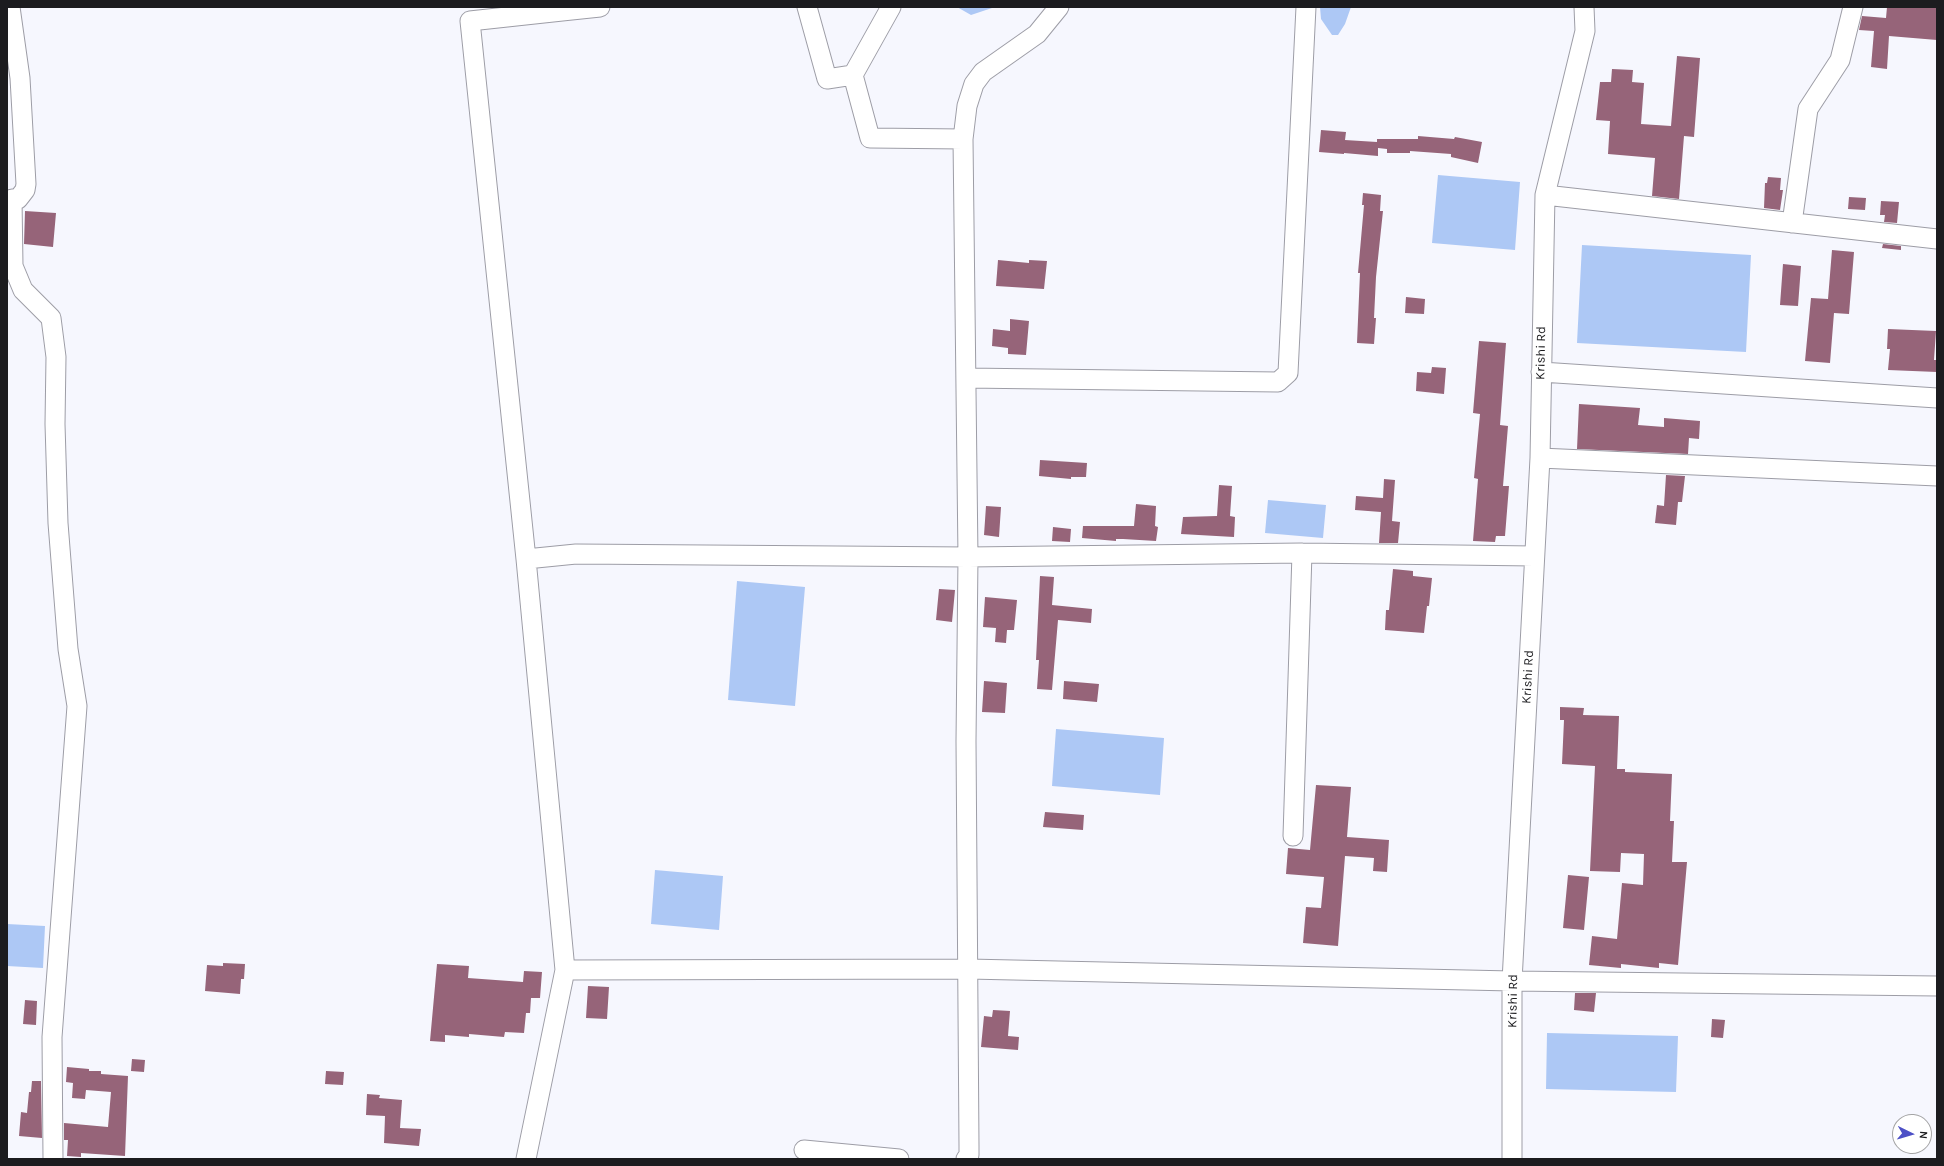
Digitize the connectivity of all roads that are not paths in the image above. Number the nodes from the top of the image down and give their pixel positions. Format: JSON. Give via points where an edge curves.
{"nodes":[{"id":1,"x":10,"y":7,"type":"edge"},
{"id":2,"x":600,"y":7,"type":"edge"},
{"id":3,"x":807,"y":7,"type":"edge"},
{"id":4,"x":891,"y":7,"type":"edge"},
{"id":5,"x":1059,"y":7,"type":"edge"},
{"id":6,"x":1306,"y":7,"type":"edge"},
{"id":7,"x":1584,"y":7,"type":"edge"},
{"id":8,"x":1853,"y":7,"type":"edge"},
{"id":9,"x":561,"y":9,"type":"edge"},
{"id":10,"x":853,"y":75,"type":"junction"},
{"id":11,"x":963,"y":139,"type":"junction"},
{"id":12,"x":1545,"y":195,"type":"junction"},
{"id":13,"x":10,"y":199,"type":"edge"},
{"id":14,"x":1792,"y":223,"type":"junction"},
{"id":15,"x":1937,"y":239,"type":"edge"},
{"id":16,"x":1541,"y":372,"type":"junction"},
{"id":17,"x":966,"y":378,"type":"junction"},
{"id":18,"x":1937,"y":398,"type":"edge"},
{"id":19,"x":1540,"y":458,"type":"junction"},
{"id":20,"x":1937,"y":476,"type":"edge"},
{"id":21,"x":1302,"y":553,"type":"junction"},
{"id":22,"x":1534,"y":556,"type":"junction"},
{"id":23,"x":968,"y":557,"type":"junction"},
{"id":24,"x":526,"y":559,"type":"junction"},
{"id":25,"x":1293,"y":836,"type":"dead end"},
{"id":26,"x":968,"y":969,"type":"junction"},
{"id":27,"x":565,"y":970,"type":"junction"},
{"id":28,"x":1512,"y":981,"type":"junction"},
{"id":29,"x":1937,"y":986,"type":"edge"},
{"id":30,"x":804,"y":1150,"type":"dead end"},
{"id":31,"x":53,"y":1159,"type":"edge"},
{"id":32,"x":526,"y":1159,"type":"edge"},
{"id":33,"x":899,"y":1159,"type":"edge"},
{"id":34,"x":966,"y":1159,"type":"edge"},
{"id":35,"x":1512,"y":1159,"type":"edge"}],
"edges":[{"from":1,"to":13,"type":"street","via":[[20,78],[26,184],[18,199]]},
{"from":2,"to":9,"type":"street"},
{"from":3,"to":10,"type":"street","via":[[827,80]]},
{"from":4,"to":10,"type":"street"},
{"from":5,"to":11,"type":"street","via":[[1037,34],[983,72],[974,84],[967,106]]},
{"from":6,"to":17,"type":"street","via":[[1288,373],[1278,382]]},
{"from":7,"to":12,"type":"street","name":"Krishi Rd","via":[[1585,31]]},
{"from":8,"to":14,"type":"street","via":[[1840,60],[1808,109]]},
{"from":9,"to":24,"type":"street","via":[[470,21]]},
{"from":10,"to":11,"type":"street","via":[[870,138]]},
{"from":11,"to":17,"type":"street"},
{"from":12,"to":14,"type":"street"},
{"from":12,"to":16,"type":"street","name":"Krishi Rd"},
{"from":13,"to":31,"type":"street","via":[[13,266],[23,290],[51,318],[56,357],[58,523],[68,649],[77,706],[52,1037]]},
{"from":14,"to":15,"type":"street"},
{"from":16,"to":18,"type":"street"},
{"from":16,"to":19,"type":"street","name":"Krishi Rd"},
{"from":17,"to":23,"type":"street"},
{"from":19,"to":20,"type":"street"},
{"from":19,"to":22,"type":"street","name":"Krishi Rd"},
{"from":21,"to":22,"type":"street"},
{"from":21,"to":23,"type":"street"},
{"from":21,"to":25,"type":"street"},
{"from":22,"to":28,"type":"street","name":"Krishi Rd"},
{"from":23,"to":24,"type":"street","via":[[576,554]]},
{"from":23,"to":26,"type":"street"},
{"from":24,"to":27,"type":"street"},
{"from":26,"to":27,"type":"street"},
{"from":26,"to":28,"type":"street"},
{"from":26,"to":34,"type":"street","via":[[969,1155]]},
{"from":27,"to":32,"type":"street"},
{"from":28,"to":29,"type":"street"},
{"from":28,"to":35,"type":"street","name":"Krishi Rd"},
{"from":30,"to":33,"type":"street"}]}
